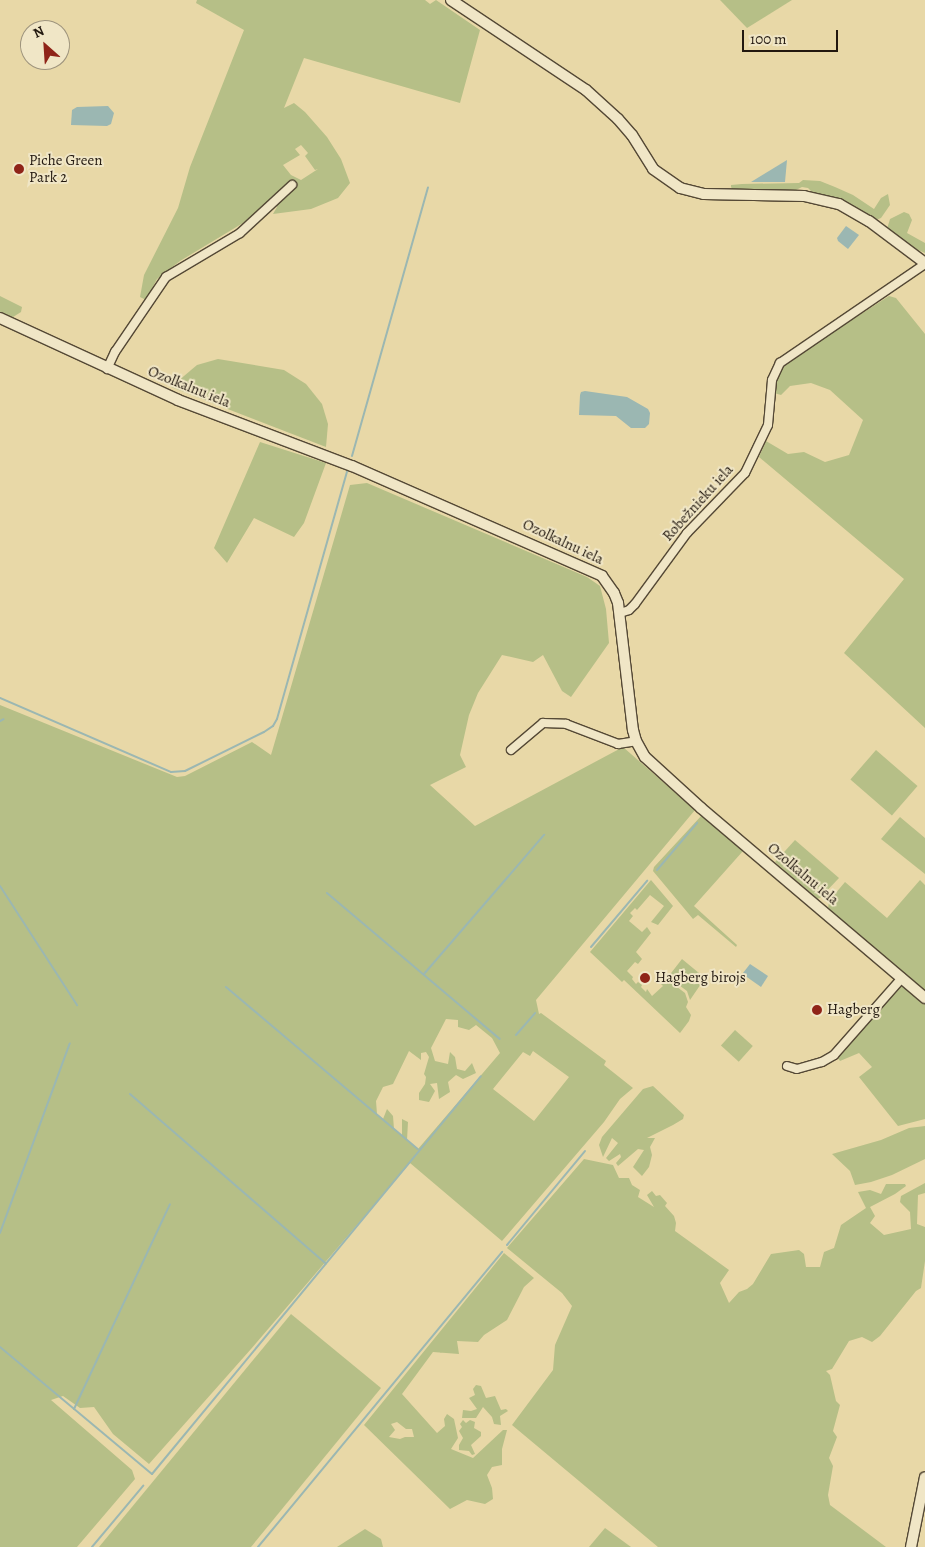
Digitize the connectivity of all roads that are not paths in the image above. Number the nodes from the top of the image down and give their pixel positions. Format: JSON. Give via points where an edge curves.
{"nodes":[{"id":1,"x":451,"y":0,"type":"edge"},
{"id":2,"x":292,"y":185,"type":"dead end"},
{"id":3,"x":925,"y":264,"type":"edge"},
{"id":4,"x":0,"y":318,"type":"edge"},
{"id":5,"x":107,"y":369,"type":"junction"},
{"id":6,"x":620,"y":614,"type":"junction"},
{"id":7,"x":636,"y":741,"type":"junction"},
{"id":8,"x":511,"y":750,"type":"dead end"},
{"id":9,"x":902,"y":978,"type":"junction"},
{"id":10,"x":925,"y":998,"type":"edge"},
{"id":11,"x":787,"y":1066,"type":"dead end"},
{"id":12,"x":925,"y":1478,"type":"edge"},
{"id":13,"x":911,"y":1547,"type":"edge"}],
"edges":[{"from":1,"to":3,"type":"street","via":[[586,90],[628,131],[654,169],[680,188],[704,194],[804,196],[838,204],[869,221]]},
{"from":2,"to":5,"type":"street","via":[[240,233],[166,277]]},
{"from":3,"to":6,"type":"street","name":"Robežnieku iela","via":[[800,347],[780,364],[772,380],[768,425],[744,473],[687,533],[635,604]]},
{"from":4,"to":5,"type":"street","name":"Ozolkalnu iela"},
{"from":5,"to":6,"type":"street","name":"Ozolkalnu iela","via":[[178,400],[352,466],[593,571],[609,584]]},
{"from":6,"to":7,"type":"street","name":"Ozolkalnu iela"},
{"from":7,"to":8,"type":"street","via":[[618,744],[566,724],[543,722]]},
{"from":7,"to":9,"type":"street","name":"Ozolkalnu iela","via":[[653,766]]},
{"from":9,"to":10,"type":"street","name":"Ozolkalnu iela"},
{"from":9,"to":11,"type":"street","via":[[834,1055],[796,1069]]},
{"from":12,"to":13,"type":"street"}]}
